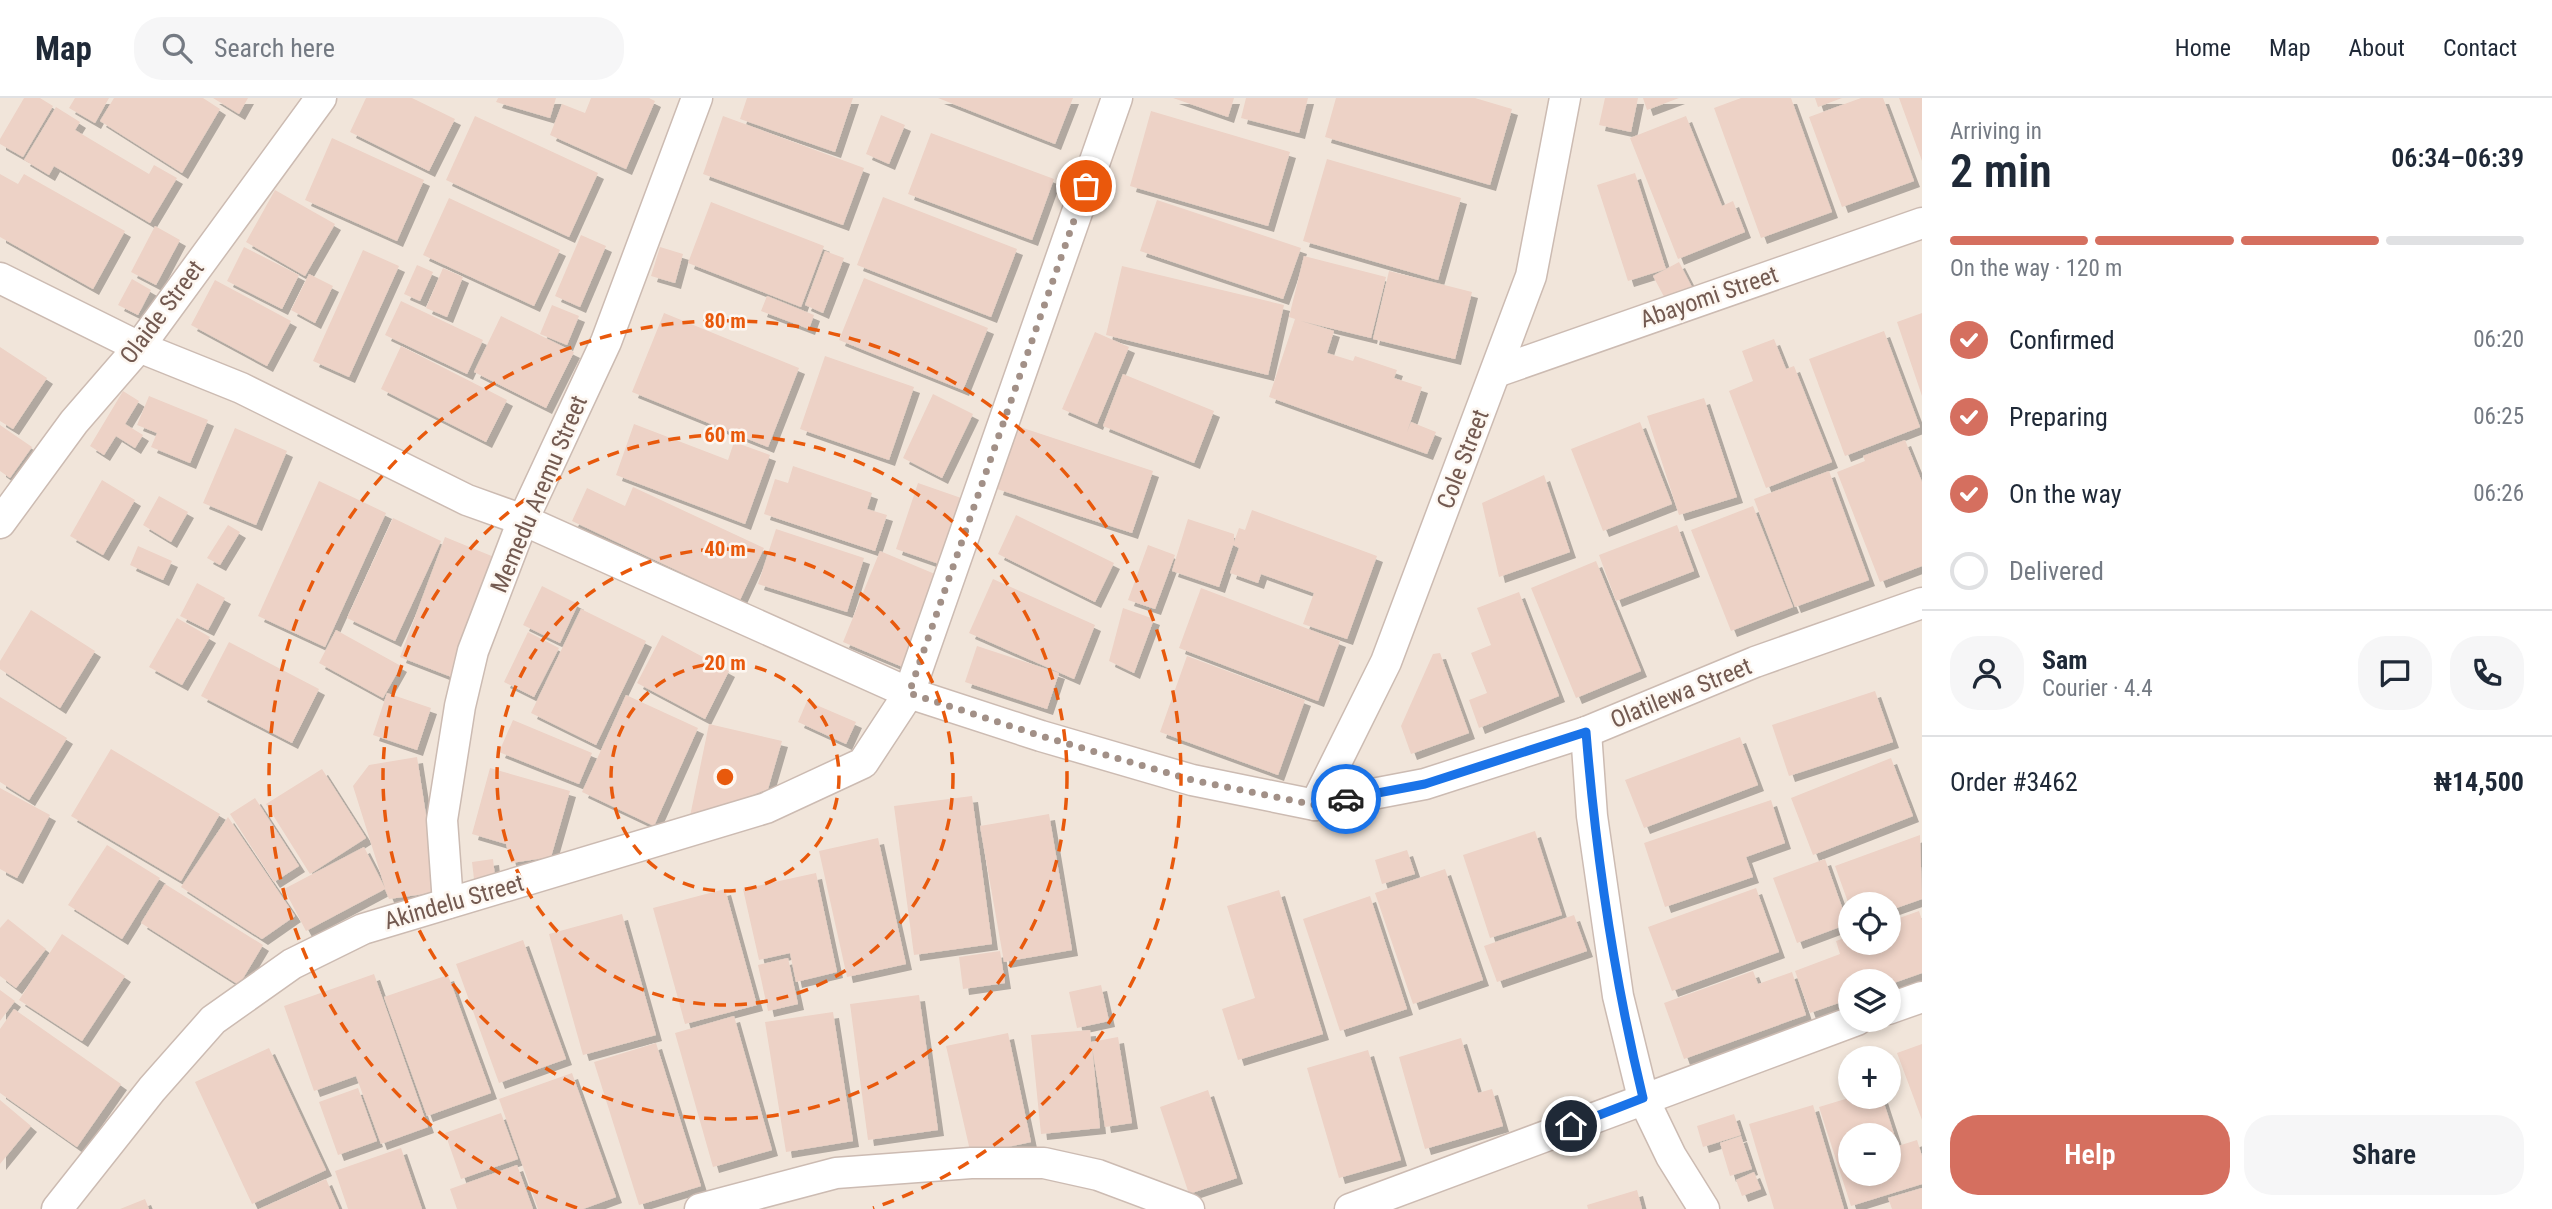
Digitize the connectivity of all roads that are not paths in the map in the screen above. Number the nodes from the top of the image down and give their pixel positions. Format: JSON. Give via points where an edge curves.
{"nodes":[{"id":1,"x":321,"y":98,"type":"edge"},
{"id":2,"x":697,"y":98,"type":"edge"},
{"id":3,"x":1117,"y":98,"type":"edge"},
{"id":4,"x":1565,"y":98,"type":"edge"},
{"id":5,"x":1922,"y":223,"type":"edge"},
{"id":6,"x":0,"y":278,"type":"edge"},
{"id":7,"x":139,"y":347,"type":"junction"},
{"id":8,"x":1496,"y":372,"type":"junction"},
{"id":9,"x":523,"y":520,"type":"junction"},
{"id":10,"x":0,"y":523,"type":"edge"},
{"id":11,"x":1922,"y":603,"type":"edge"},
{"id":12,"x":909,"y":693,"type":"junction"},
{"id":13,"x":1586,"y":732,"type":"junction"},
{"id":14,"x":1315,"y":805,"type":"junction"},
{"id":15,"x":448,"y":903,"type":"junction"},
{"id":16,"x":1922,"y":997,"type":"edge"},
{"id":17,"x":1901,"y":1004,"type":"edge"},
{"id":18,"x":1838,"y":1027,"type":"edge"},
{"id":19,"x":1643,"y":1098,"type":"junction"},
{"id":20,"x":57,"y":1209,"type":"edge"},
{"id":21,"x":701,"y":1209,"type":"edge"},
{"id":22,"x":1189,"y":1209,"type":"edge"},
{"id":23,"x":1350,"y":1209,"type":"edge"},
{"id":24,"x":1704,"y":1209,"type":"edge"}],
"edges":[{"from":1,"to":7,"type":"street","name":"Olaide Street"},
{"from":2,"to":9,"type":"street","name":"Memedu Aremu Street","via":[[606,342]]},
{"from":3,"to":12,"type":"street","name":"Akindelu Street"},
{"from":4,"to":8,"type":"street","name":"Cole Street","via":[[1531,276]]},
{"from":5,"to":8,"type":"street","name":"Abayomi Street"},
{"from":6,"to":7,"type":"street"},
{"from":7,"to":9,"type":"street","via":[[241,388],[467,500]]},
{"from":7,"to":10,"type":"street","name":"Olaide Street","via":[[74,422]]},
{"from":8,"to":14,"type":"street","name":"Cole Street","via":[[1386,662]]},
{"from":9,"to":12,"type":"street"},
{"from":9,"to":15,"type":"street","name":"Memedu Aremu Street","via":[[473,651],[460,706],[442,820]]},
{"from":11,"to":13,"type":"street","name":"Olatilewa Street","via":[[1755,662]]},
{"from":12,"to":14,"type":"street","via":[[1192,780]]},
{"from":12,"to":15,"type":"street","name":"Akindelu Street","via":[[863,763],[766,808]]},
{"from":13,"to":14,"type":"street","name":"Olatilewa Street","via":[[1425,784]]},
{"from":13,"to":19,"type":"street","via":[[1592,816],[1618,996]]},
{"from":15,"to":20,"type":"street","name":"Akindelu Street","via":[[363,929],[292,964],[214,1020],[152,1088]]},
{"from":16,"to":17,"type":"street"},
{"from":18,"to":19,"type":"street"},
{"from":19,"to":23,"type":"street"},
{"from":19,"to":24,"type":"street"},
{"from":21,"to":22,"type":"street","via":[[836,1173],[971,1163],[1044,1163],[1098,1175]]}]}
